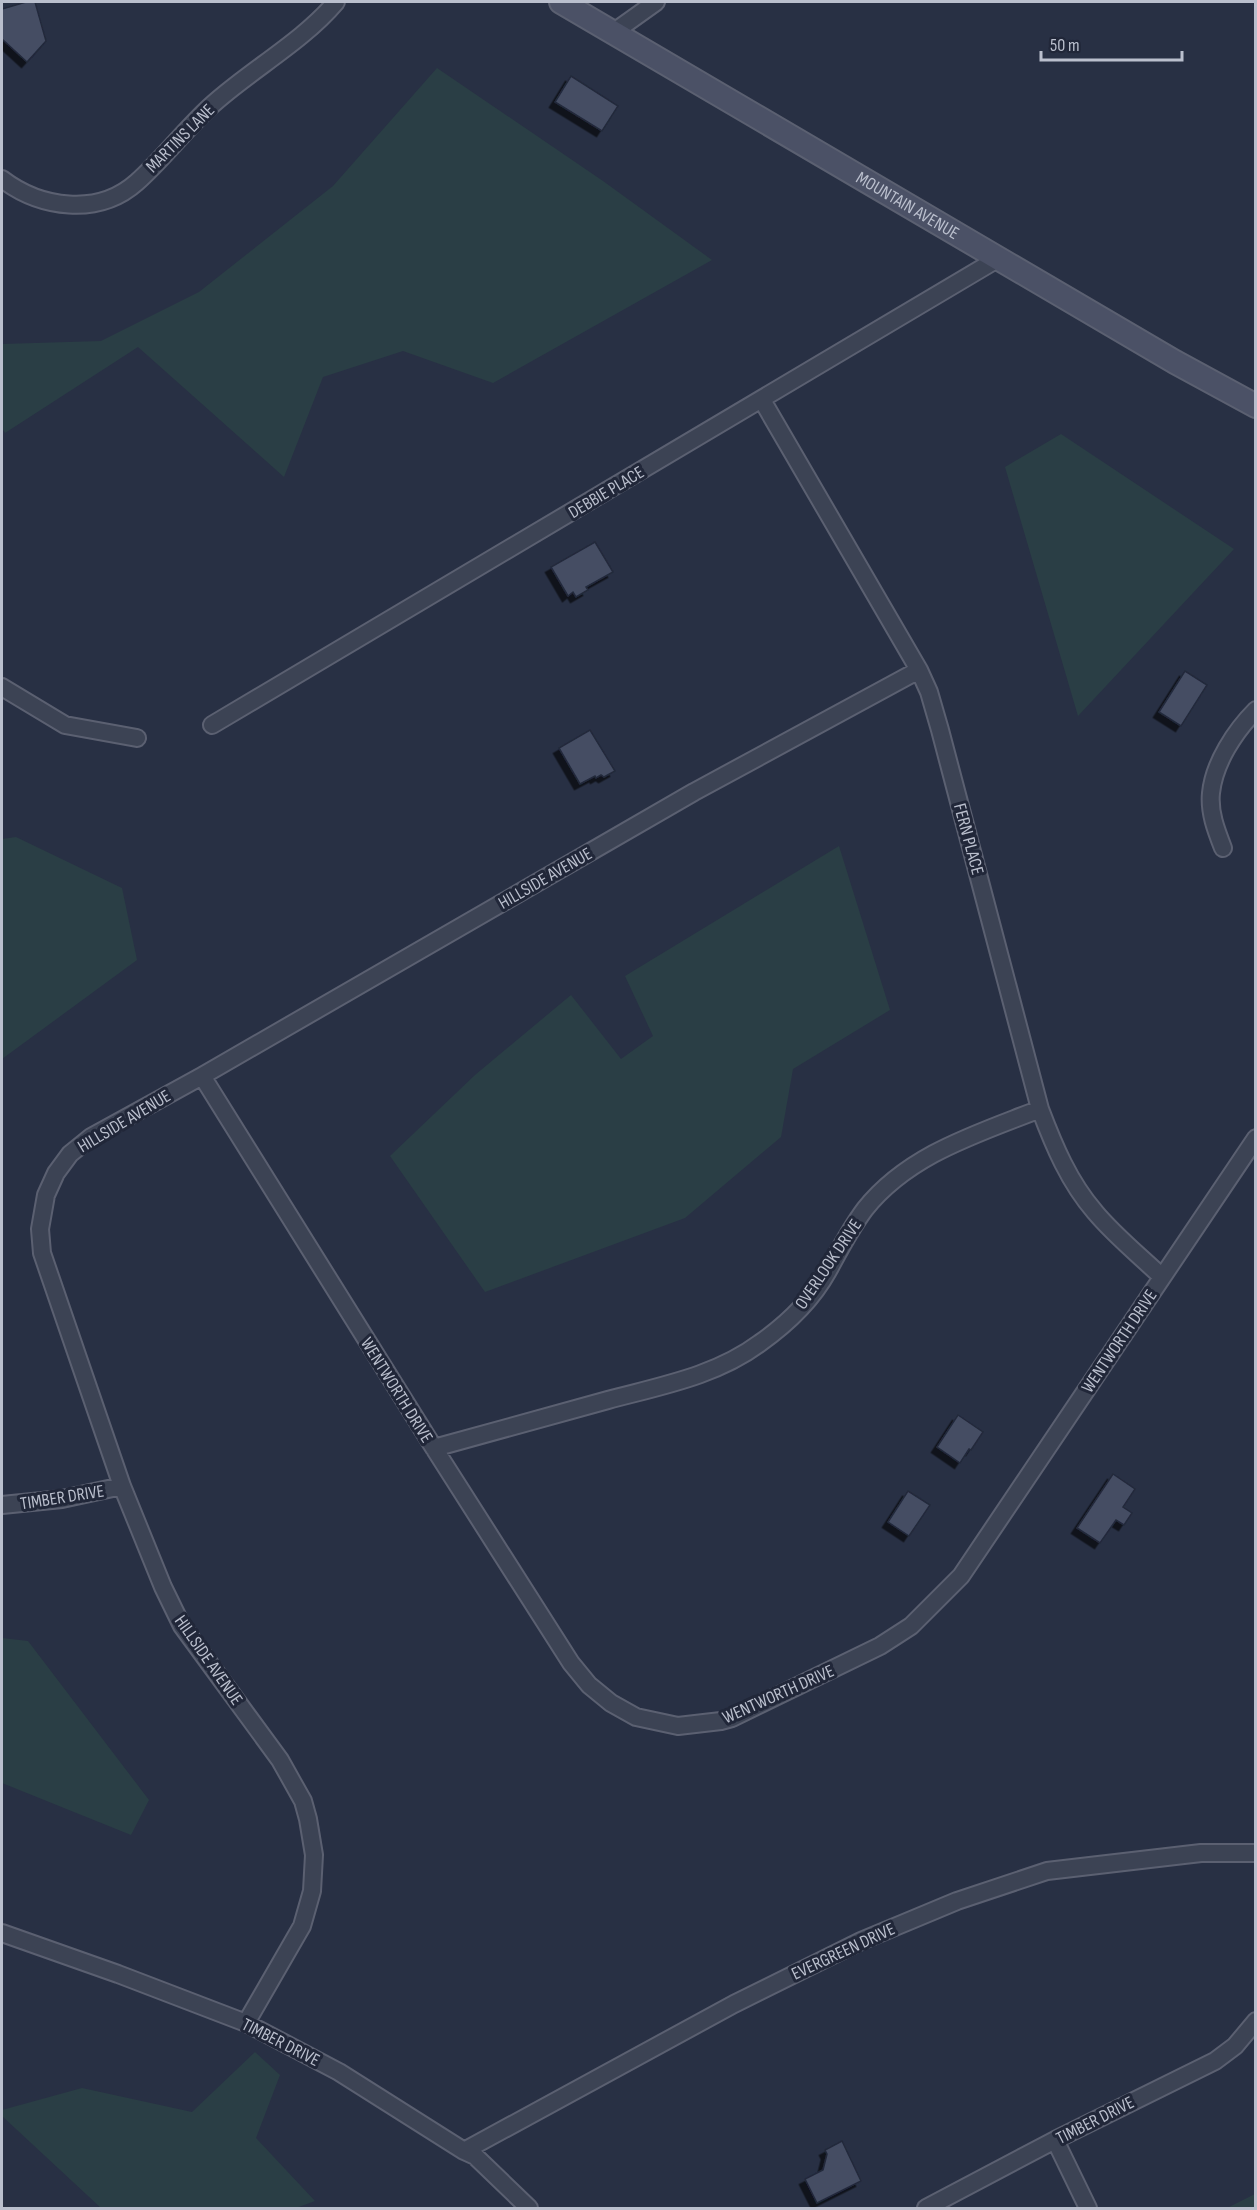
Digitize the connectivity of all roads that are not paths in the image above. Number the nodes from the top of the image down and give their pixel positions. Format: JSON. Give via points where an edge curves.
{"nodes":[{"id":1,"x":336,"y":2,"type":"edge"},
{"id":2,"x":561,"y":2,"type":"edge"},
{"id":3,"x":656,"y":2,"type":"edge"},
{"id":4,"x":614,"y":32,"type":"junction"},
{"id":5,"x":2,"y":179,"type":"edge"},
{"id":6,"x":999,"y":258,"type":"junction"},
{"id":7,"x":762,"y":399,"type":"junction"},
{"id":8,"x":1256,"y":406,"type":"edge"},
{"id":9,"x":919,"y":670,"type":"junction"},
{"id":10,"x":2,"y":687,"type":"edge"},
{"id":11,"x":1256,"y":710,"type":"edge"},
{"id":12,"x":212,"y":725,"type":"dead end"},
{"id":13,"x":137,"y":738,"type":"dead end"},
{"id":14,"x":1223,"y":848,"type":"dead end"},
{"id":15,"x":202,"y":1076,"type":"junction"},
{"id":16,"x":1040,"y":1110,"type":"junction"},
{"id":17,"x":1256,"y":1138,"type":"edge"},
{"id":18,"x":1162,"y":1277,"type":"junction"},
{"id":19,"x":434,"y":1448,"type":"junction"},
{"id":20,"x":122,"y":1486,"type":"junction"},
{"id":21,"x":2,"y":1505,"type":"edge"},
{"id":22,"x":1256,"y":1852,"type":"edge"},
{"id":23,"x":2,"y":1932,"type":"edge"},
{"id":24,"x":1256,"y":2021,"type":"edge"},
{"id":25,"x":246,"y":2023,"type":"junction"},
{"id":26,"x":1055,"y":2140,"type":"junction"},
{"id":27,"x":464,"y":2151,"type":"junction"},
{"id":28,"x":530,"y":2208,"type":"edge"},
{"id":29,"x":926,"y":2208,"type":"edge"},
{"id":30,"x":1088,"y":2208,"type":"edge"}],
"edges":[{"from":1,"to":5,"type":"street","name":"MARTINS LANE","via":[[213,103],[135,184],[117,194],[81,205],[57,204],[23,193]]},
{"from":2,"to":4,"type":"main road","name":"MOUNTAIN AVENUE"},
{"from":3,"to":4,"type":"street"},
{"from":4,"to":6,"type":"main road","name":"MOUNTAIN AVENUE"},
{"from":6,"to":7,"type":"street","name":"DEBBIE PLACE"},
{"from":6,"to":8,"type":"main road","name":"MOUNTAIN AVENUE"},
{"from":7,"to":9,"type":"street","name":"FERN PLACE"},
{"from":7,"to":12,"type":"street","name":"DEBBIE PLACE"},
{"from":9,"to":15,"type":"street","name":"HILLSIDE AVENUE","via":[[694,792]]},
{"from":9,"to":16,"type":"street","name":"FERN PLACE","via":[[940,729]]},
{"from":10,"to":13,"type":"street","via":[[65,725]]},
{"from":11,"to":14,"type":"street","via":[[1225,754],[1211,792],[1215,828]]},
{"from":15,"to":19,"type":"street","name":"WENTWORTH DRIVE"},
{"from":15,"to":20,"type":"street","name":"HILLSIDE AVENUE","via":[[78,1146],[56,1173],[41,1217],[42,1253]]},
{"from":16,"to":18,"type":"street","name":"FERN PLACE","via":[[1076,1187],[1095,1213]]},
{"from":16,"to":19,"type":"street","name":"OVERLOOK DRIVE","via":[[946,1146],[884,1188],[857,1220],[828,1271],[797,1312],[737,1358],[688,1379]]},
{"from":17,"to":18,"type":"street","name":"WENTWORTH DRIVE"},
{"from":18,"to":19,"type":"street","name":"WENTWORTH DRIVE","via":[[961,1576],[928,1610],[880,1646],[721,1721],[678,1726],[645,1719],[611,1704],[589,1685],[571,1663]]},
{"from":20,"to":21,"type":"street","name":"TIMBER DRIVE","via":[[62,1499]]},
{"from":20,"to":25,"type":"street","name":"HILLSIDE AVENUE","via":[[182,1626],[280,1760],[308,1819],[314,1855],[308,1909]]},
{"from":22,"to":27,"type":"street","name":"EVERGREEN DRIVE","via":[[1201,1853],[1047,1871],[957,1900],[861,1941],[734,2004]]},
{"from":23,"to":25,"type":"street","name":"TIMBER DRIVE"},
{"from":24,"to":26,"type":"street","name":"TIMBER DRIVE","via":[[1235,2046],[1215,2061]]},
{"from":25,"to":27,"type":"street","name":"TIMBER DRIVE","via":[[339,2072]]},
{"from":26,"to":29,"type":"street","name":"TIMBER DRIVE"},
{"from":26,"to":30,"type":"street"},
{"from":27,"to":28,"type":"street","name":"TIMBER DRIVE","via":[[475,2156]]}]}
